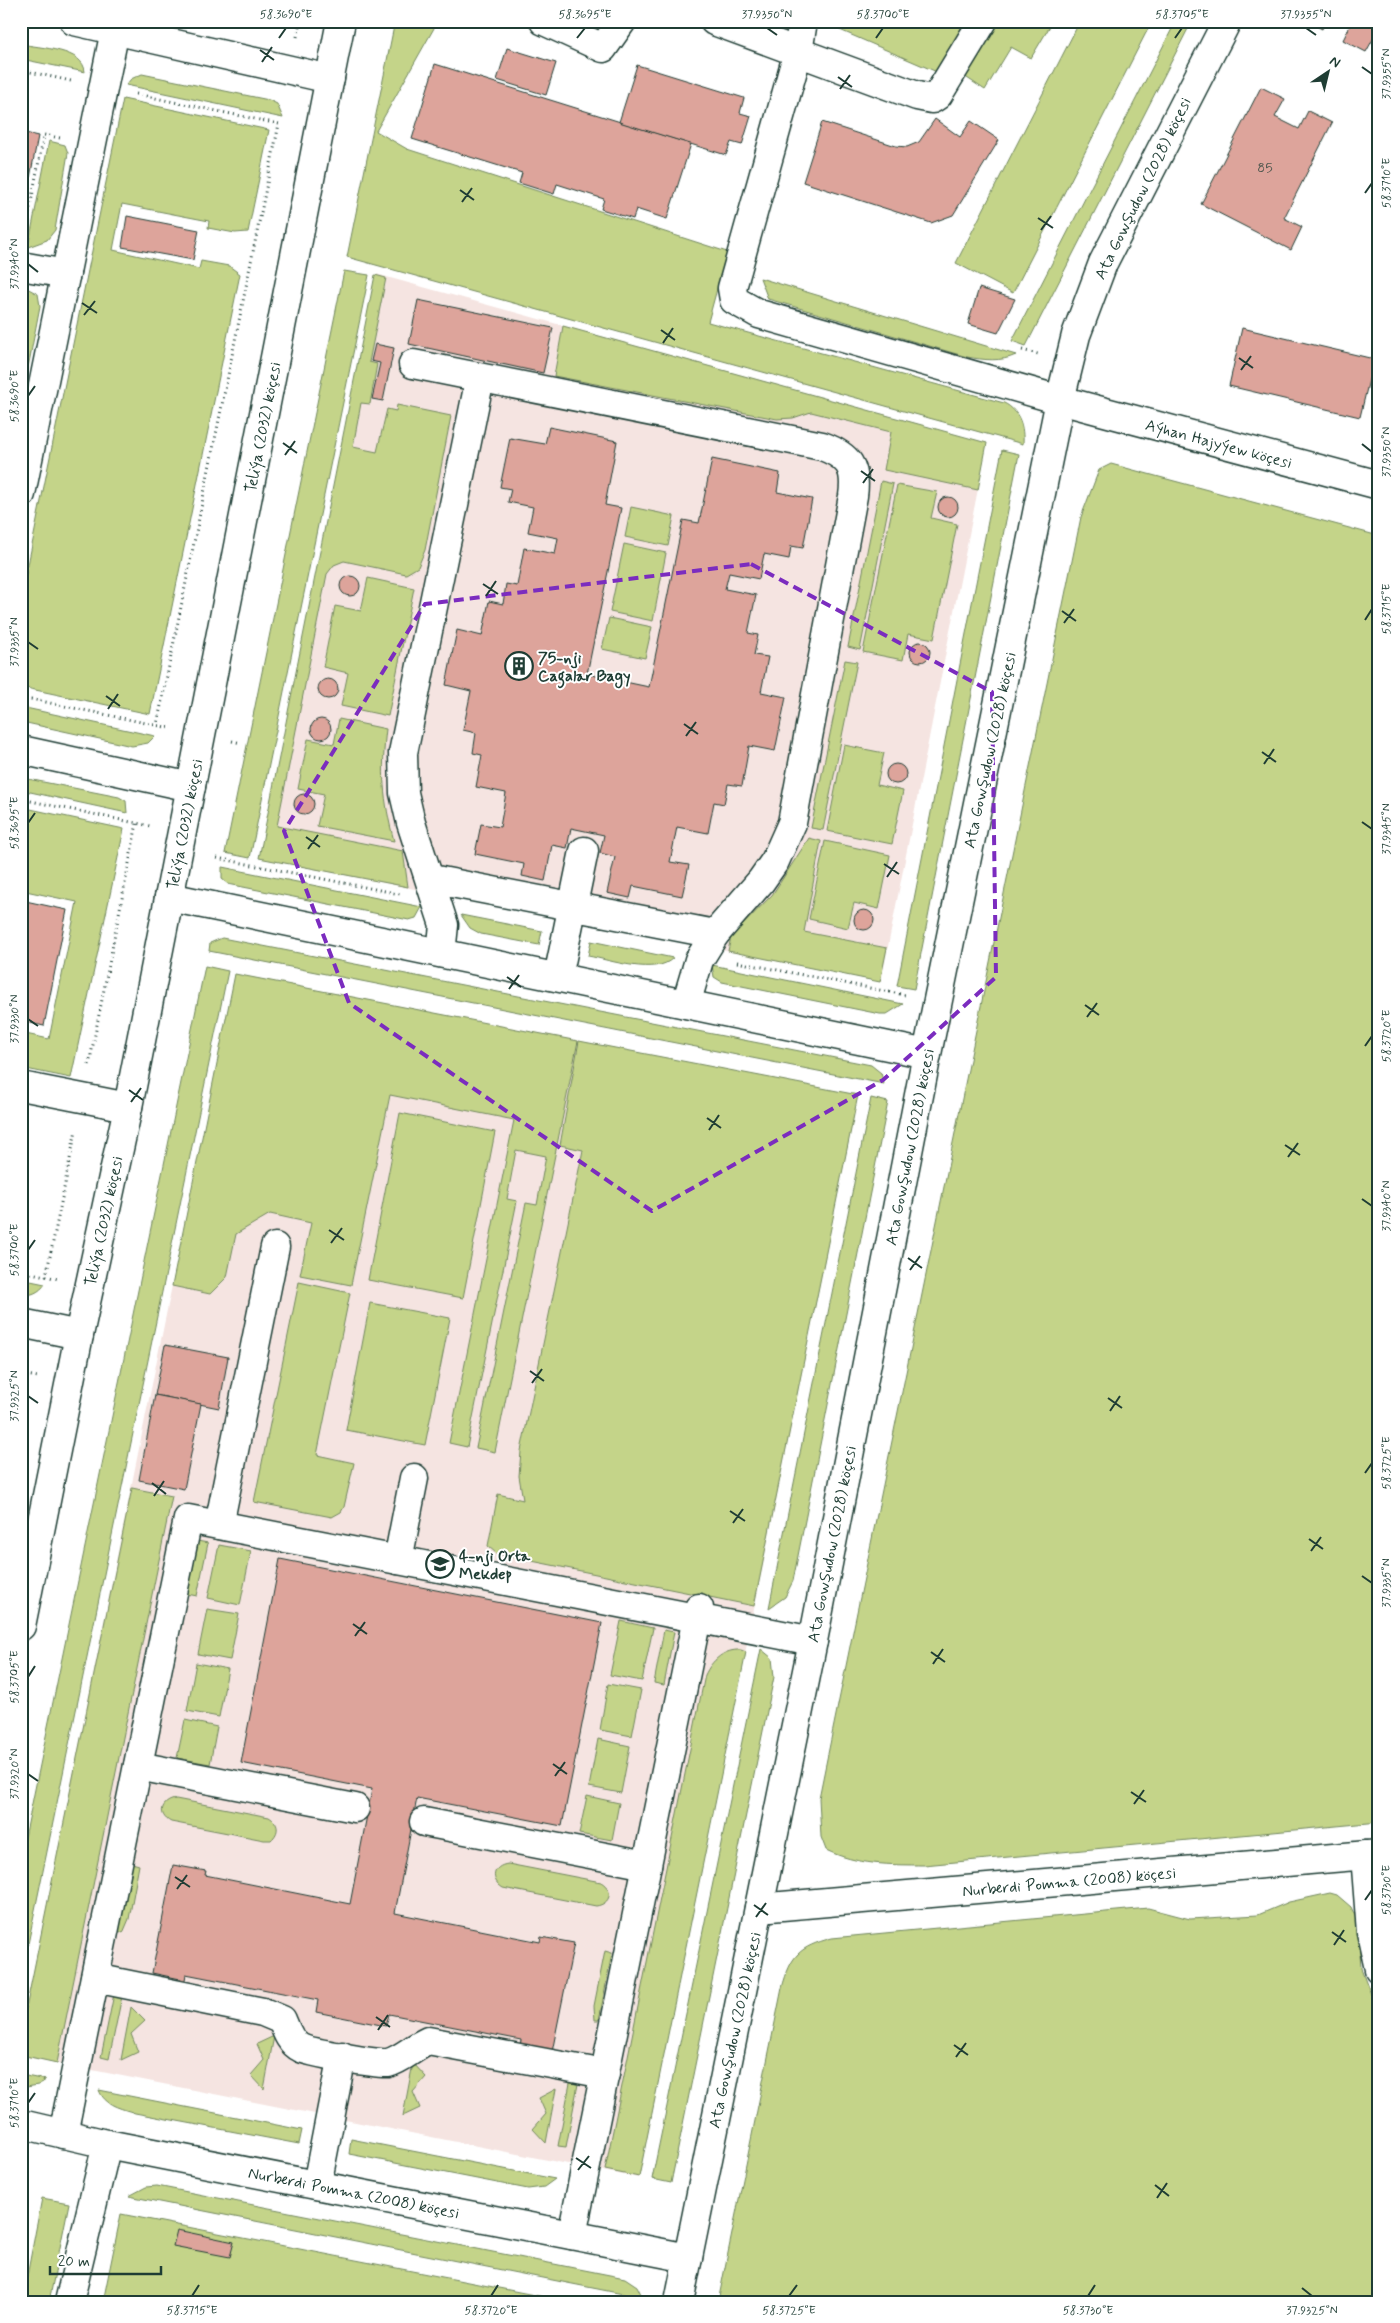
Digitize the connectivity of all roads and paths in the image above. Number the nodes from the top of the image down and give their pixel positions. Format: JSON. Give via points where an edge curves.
{"nodes":[{"id":1,"x":74,"y":21,"type":"edge"},
{"id":2,"x":300,"y":21,"type":"edge"},
{"id":3,"x":341,"y":21,"type":"edge"},
{"id":4,"x":544,"y":21,"type":"edge"},
{"id":5,"x":622,"y":21,"type":"edge"},
{"id":6,"x":714,"y":21,"type":"edge"},
{"id":7,"x":803,"y":21,"type":"edge"},
{"id":8,"x":983,"y":21,"type":"edge"},
{"id":9,"x":1227,"y":21,"type":"edge"},
{"id":10,"x":299,"y":26,"type":"dead end"},
{"id":11,"x":115,"y":30,"type":"junction"},
{"id":12,"x":798,"y":52,"type":"junction"},
{"id":13,"x":21,"y":70,"type":"edge"},
{"id":14,"x":330,"y":79,"type":"junction"},
{"id":15,"x":77,"y":82,"type":"dead end"},
{"id":16,"x":133,"y":94,"type":"dead end"},
{"id":17,"x":44,"y":138,"type":"dead end"},
{"id":18,"x":25,"y":234,"type":"dead end"},
{"id":19,"x":21,"y":266,"type":"edge"},
{"id":20,"x":66,"y":274,"type":"junction"},
{"id":21,"x":414,"y":364,"type":"dead end"},
{"id":22,"x":480,"y":378,"type":"junction"},
{"id":23,"x":1060,"y":400,"type":"junction"},
{"id":24,"x":1379,"y":485,"type":"edge"},
{"id":25,"x":21,"y":494,"type":"edge"},
{"id":26,"x":21,"y":697,"type":"edge"},
{"id":27,"x":21,"y":750,"type":"edge"},
{"id":28,"x":191,"y":787,"type":"junction"},
{"id":29,"x":21,"y":799,"type":"edge"},
{"id":30,"x":584,"y":851,"type":"dead end"},
{"id":31,"x":431,"y":879,"type":"junction"},
{"id":32,"x":169,"y":897,"type":"junction"},
{"id":33,"x":572,"y":906,"type":"junction"},
{"id":34,"x":716,"y":934,"type":"junction"},
{"id":35,"x":441,"y":953,"type":"junction"},
{"id":36,"x":558,"y":978,"type":"junction"},
{"id":37,"x":686,"y":1004,"type":"junction"},
{"id":38,"x":927,"y":1054,"type":"junction"},
{"id":39,"x":88,"y":1066,"type":"dead end"},
{"id":40,"x":21,"y":1086,"type":"edge"},
{"id":41,"x":128,"y":1107,"type":"junction"},
{"id":42,"x":76,"y":1127,"type":"dead end"},
{"id":43,"x":275,"y":1246,"type":"dead end"},
{"id":44,"x":21,"y":1271,"type":"edge"},
{"id":45,"x":21,"y":1323,"type":"edge"},
{"id":46,"x":79,"y":1335,"type":"junction"},
{"id":47,"x":21,"y":1374,"type":"edge"},
{"id":48,"x":29,"y":1375,"type":"dead end"},
{"id":49,"x":414,"y":1478,"type":"dead end"},
{"id":50,"x":219,"y":1525,"type":"junction"},
{"id":51,"x":398,"y":1560,"type":"junction"},
{"id":52,"x":698,"y":1613,"type":"junction"},
{"id":53,"x":21,"y":1626,"type":"edge"},
{"id":54,"x":813,"y":1641,"type":"junction"},
{"id":55,"x":138,"y":1766,"type":"junction"},
{"id":56,"x":355,"y":1808,"type":"dead end"},
{"id":57,"x":424,"y":1822,"type":"dead end"},
{"id":58,"x":1372,"y":1855,"type":"edge"},
{"id":59,"x":647,"y":1865,"type":"junction"},
{"id":60,"x":759,"y":1908,"type":"junction"},
{"id":61,"x":1379,"y":1969,"type":"edge"},
{"id":62,"x":95,"y":1978,"type":"junction"},
{"id":63,"x":342,"y":2056,"type":"junction"},
{"id":64,"x":605,"y":2074,"type":"junction"},
{"id":65,"x":21,"y":2124,"type":"edge"},
{"id":66,"x":63,"y":2134,"type":"junction"},
{"id":67,"x":107,"y":2144,"type":"junction"},
{"id":68,"x":317,"y":2185,"type":"junction"},
{"id":69,"x":572,"y":2235,"type":"junction"},
{"id":70,"x":688,"y":2258,"type":"junction"},
{"id":71,"x":69,"y":2302,"type":"edge"},
{"id":72,"x":679,"y":2302,"type":"edge"}],
"edges":[{"from":1,"to":11,"type":"street"},
{"from":2,"to":10,"type":"path"},
{"from":3,"to":14,"type":"street","name":"Teliýa (2032) köçesi"},
{"from":4,"to":5,"type":"street","via":[[603,48]]},
{"from":6,"to":12,"type":"street"},
{"from":7,"to":12,"type":"street"},
{"from":8,"to":12,"type":"street","via":[[938,95],[932,99]]},
{"from":9,"to":23,"type":"street","name":"Ata Gowşudow (2028) köçesi","via":[[1103,263],[1076,335]]},
{"from":11,"to":14,"type":"street"},
{"from":11,"to":20,"type":"street"},
{"from":12,"to":23,"type":"street","name":"Aýhan Hajyýew köçesi","via":[[732,288],[734,300],[759,314]]},
{"from":13,"to":15,"type":"path"},
{"from":14,"to":28,"type":"street","name":"Teliýa (2032) köçesi"},
{"from":16,"to":26,"type":"path","via":[[279,124],[157,726]]},
{"from":17,"to":18,"type":"path"},
{"from":19,"to":20,"type":"street"},
{"from":20,"to":25,"type":"street"},
{"from":21,"to":22,"type":"street"},
{"from":22,"to":31,"type":"street","via":[[403,753],[404,793]]},
{"from":22,"to":34,"type":"street","via":[[822,446],[837,452],[850,463],[856,480],[792,823],[775,861],[761,882]]},
{"from":23,"to":24,"type":"street","name":"Aýhan Hajyýew köçesi"},
{"from":23,"to":38,"type":"street","name":"Ata Gowşudow (2028) köçesi"},
{"from":27,"to":28,"type":"street"},
{"from":28,"to":32,"type":"street","name":"Teliýa (2032) köçesi"},
{"from":29,"to":39,"type":"path","via":[[137,823]]},
{"from":30,"to":33,"type":"street"},
{"from":31,"to":33,"type":"street"},
{"from":31,"to":35,"type":"street","via":[[444,925]]},
{"from":32,"to":35,"type":"street"},
{"from":32,"to":41,"type":"street","name":"Teliýa (2032) köçesi"},
{"from":33,"to":34,"type":"street"},
{"from":33,"to":36,"type":"street"},
{"from":34,"to":37,"type":"street","via":[[699,960]]},
{"from":35,"to":36,"type":"street"},
{"from":36,"to":37,"type":"street"},
{"from":37,"to":38,"type":"street"},
{"from":38,"to":54,"type":"street","name":"Ata Gowşudow (2028) köçesi"},
{"from":40,"to":41,"type":"street"},
{"from":41,"to":46,"type":"street","name":"Teliýa (2032) köçesi"},
{"from":42,"to":44,"type":"path","via":[[46,1276]]},
{"from":43,"to":50,"type":"street"},
{"from":45,"to":46,"type":"street"},
{"from":46,"to":53,"type":"street","name":"Teliýa (2032) köçesi"},
{"from":47,"to":48,"type":"path"},
{"from":49,"to":51,"type":"street"},
{"from":50,"to":51,"type":"street"},
{"from":50,"to":55,"type":"street","via":[[188,1519]]},
{"from":51,"to":52,"type":"street"},
{"from":52,"to":54,"type":"street"},
{"from":52,"to":59,"type":"street"},
{"from":54,"to":60,"type":"street","name":"Ata Gowşudow (2028) köçesi"},
{"from":55,"to":56,"type":"street"},
{"from":55,"to":62,"type":"street"},
{"from":57,"to":59,"type":"street"},
{"from":58,"to":60,"type":"street","name":"Nurberdi Pomma (2008) köçesi"},
{"from":58,"to":61,"type":"street","via":[[1371,1932]]},
{"from":59,"to":64,"type":"street"},
{"from":60,"to":70,"type":"street","name":"Ata Gowşudow (2028) köçesi"},
{"from":62,"to":63,"type":"street","via":[[263,2012],[282,2020],[290,2039],[300,2048]]},
{"from":62,"to":66,"type":"street"},
{"from":63,"to":64,"type":"street","via":[[385,2064],[428,2041]]},
{"from":63,"to":68,"type":"street"},
{"from":64,"to":69,"type":"street"},
{"from":65,"to":66,"type":"street","name":"Nurberdi Pomma (2008) köçesi"},
{"from":66,"to":67,"type":"street","name":"Nurberdi Pomma (2008) köçesi"},
{"from":67,"to":68,"type":"street","name":"Nurberdi Pomma (2008) köçesi"},
{"from":67,"to":71,"type":"street"},
{"from":68,"to":69,"type":"street","name":"Nurberdi Pomma (2008) köçesi"},
{"from":69,"to":70,"type":"street","name":"Nurberdi Pomma (2008) köçesi"},
{"from":70,"to":72,"type":"street","name":"Ata Gowşudow (2028) köçesi"}]}
